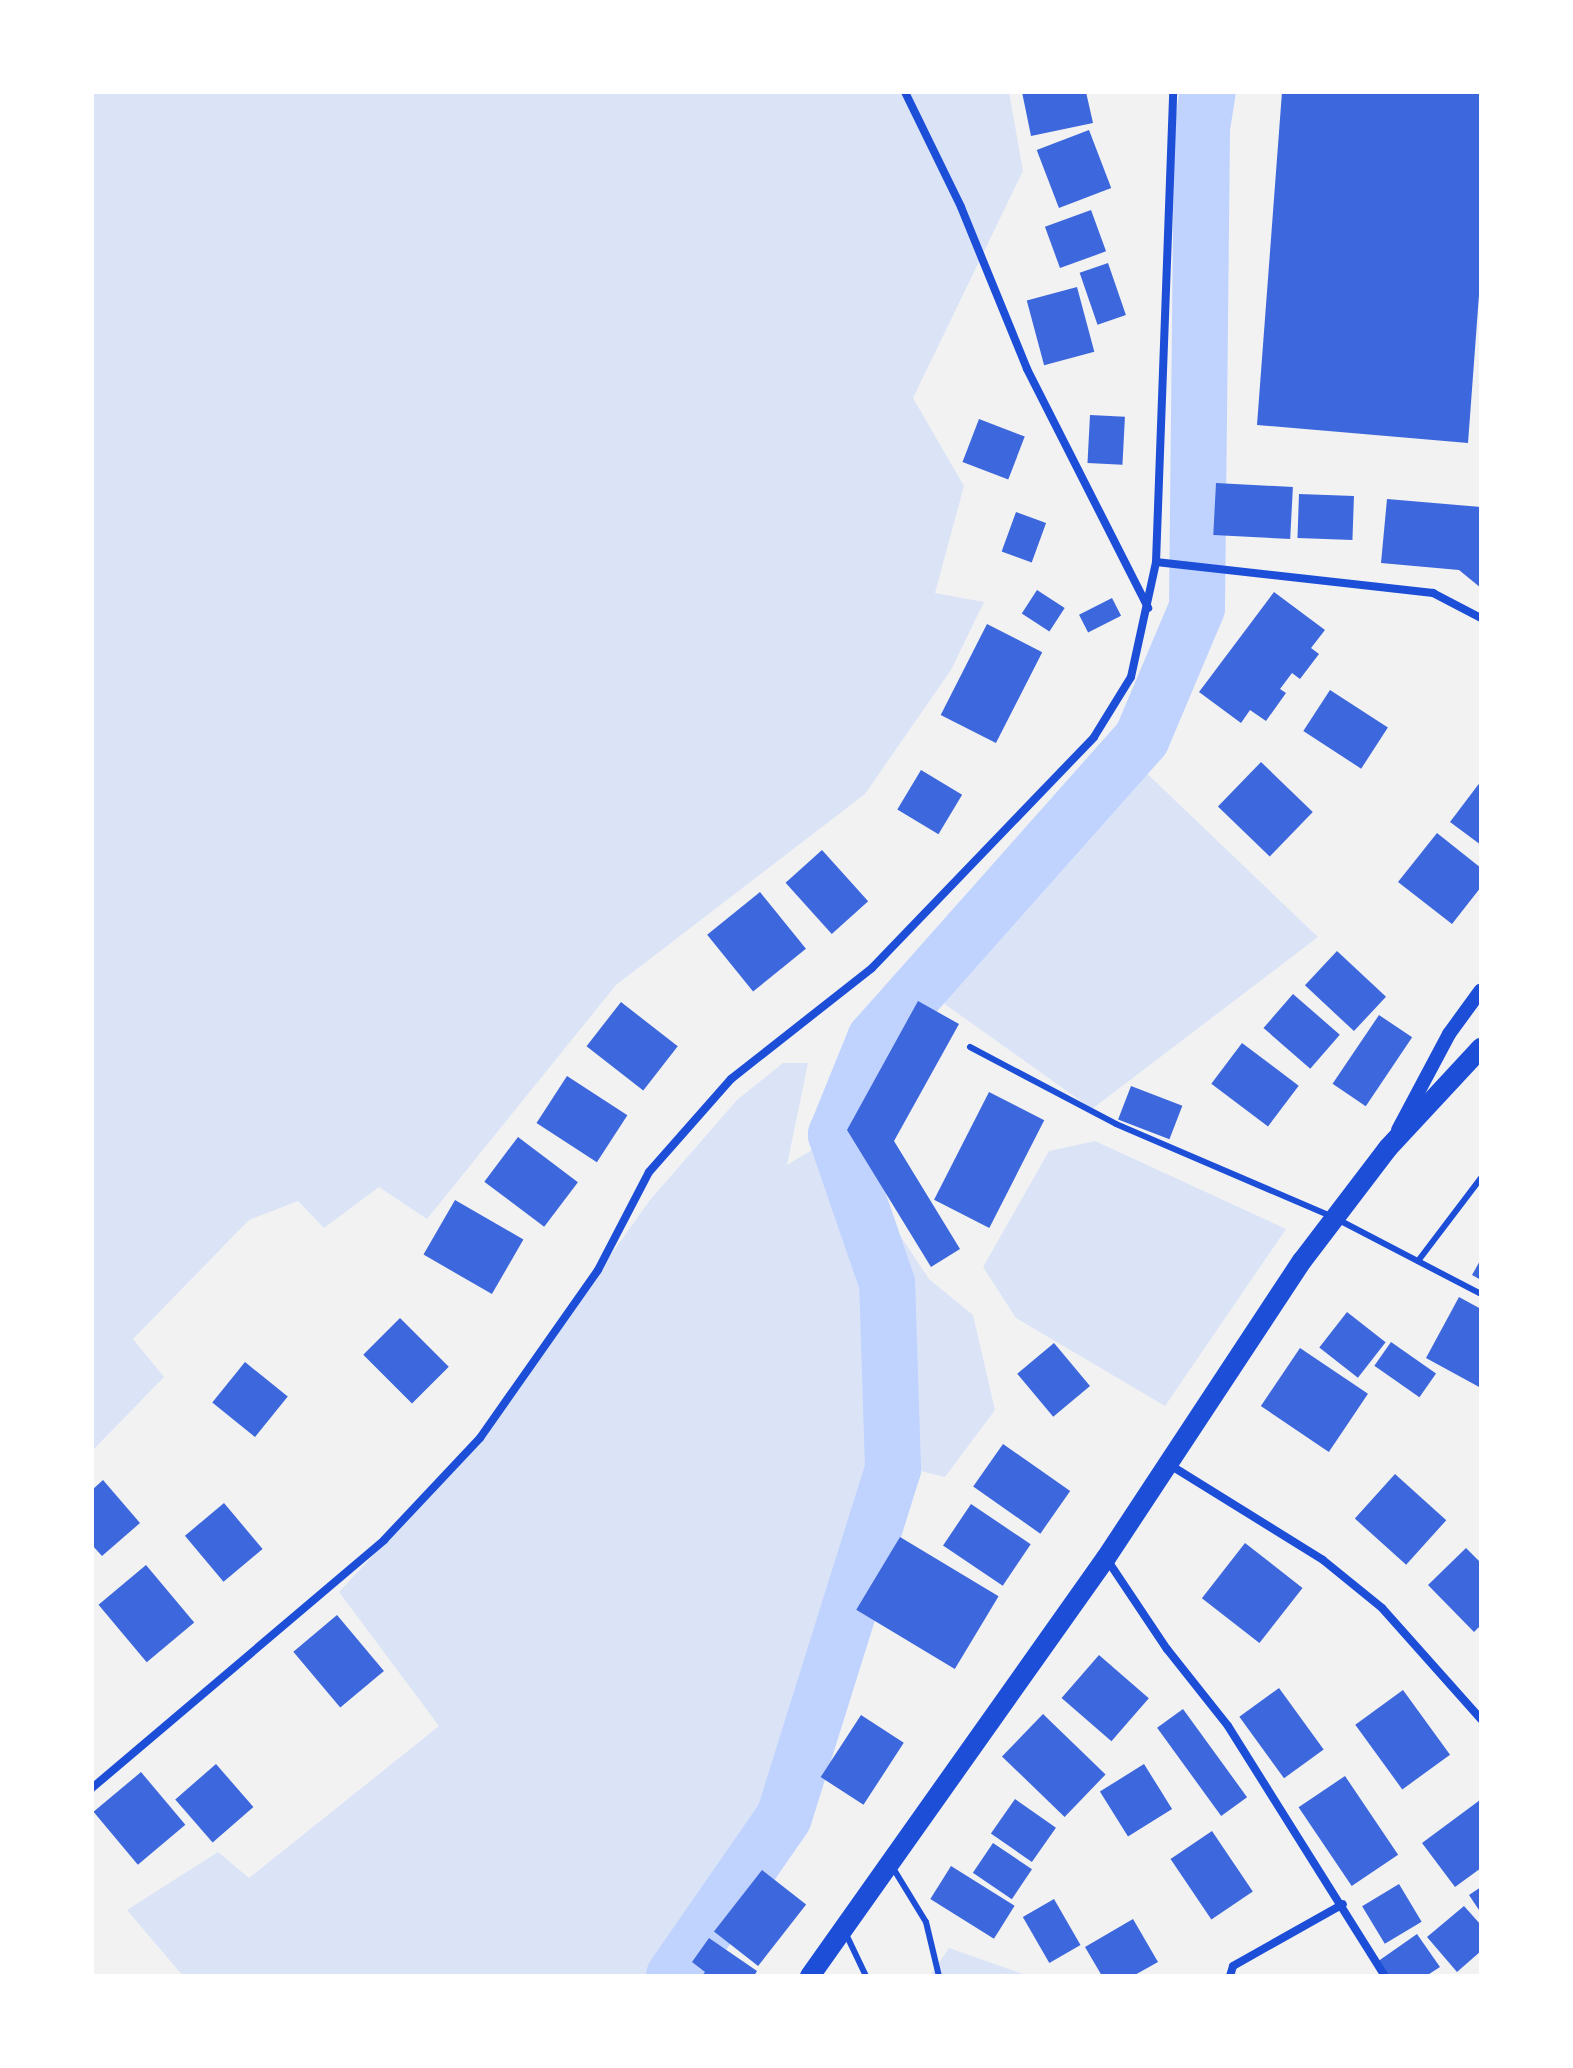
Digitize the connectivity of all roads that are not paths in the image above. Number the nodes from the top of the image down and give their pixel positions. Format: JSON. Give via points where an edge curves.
{"nodes":[{"id":1,"x":905,"y":92,"type":"edge"},
{"id":2,"x":1173,"y":92,"type":"edge"},
{"id":3,"x":1156,"y":562,"type":"junction"},
{"id":4,"x":1148,"y":608,"type":"junction"},
{"id":5,"x":1481,"y":618,"type":"edge"},
{"id":6,"x":1481,"y":990,"type":"edge"},
{"id":7,"x":970,"y":1047,"type":"dead end"},
{"id":8,"x":1481,"y":1048,"type":"edge"},
{"id":9,"x":1388,"y":1148,"type":"junction"},
{"id":10,"x":1481,"y":1178,"type":"edge"},
{"id":11,"x":1335,"y":1218,"type":"junction"},
{"id":12,"x":1418,"y":1261,"type":"junction"},
{"id":13,"x":1481,"y":1294,"type":"edge"},
{"id":14,"x":1170,"y":1465,"type":"junction"},
{"id":15,"x":1106,"y":1558,"type":"junction"},
{"id":16,"x":1481,"y":1719,"type":"edge"},
{"id":17,"x":92,"y":1788,"type":"edge"},
{"id":18,"x":889,"y":1862,"type":"junction"},
{"id":19,"x":1343,"y":1904,"type":"junction"},
{"id":20,"x":842,"y":1927,"type":"junction"},
{"id":21,"x":810,"y":1976,"type":"edge"},
{"id":22,"x":866,"y":1976,"type":"edge"},
{"id":23,"x":939,"y":1976,"type":"edge"},
{"id":24,"x":1230,"y":1976,"type":"edge"},
{"id":25,"x":1385,"y":1976,"type":"edge"}],
"edges":[{"from":1,"to":4,"type":"street","via":[[961,207],[1027,369]]},
{"from":2,"to":3,"type":"street"},
{"from":3,"to":4,"type":"street"},
{"from":3,"to":5,"type":"street","via":[[1433,593]]},
{"from":4,"to":17,"type":"street","via":[[1131,677],[1094,737],[872,968],[731,1079],[649,1172],[598,1270],[480,1438],[384,1540]]},
{"from":6,"to":9,"type":"street","via":[[1449,1034]]},
{"from":7,"to":11,"type":"lane","via":[[1116,1124]]},
{"from":8,"to":9,"type":"main road"},
{"from":9,"to":11,"type":"main road"},
{"from":10,"to":12,"type":"lane"},
{"from":11,"to":12,"type":"lane"},
{"from":11,"to":14,"type":"main road"},
{"from":12,"to":13,"type":"lane"},
{"from":14,"to":15,"type":"main road"},
{"from":14,"to":16,"type":"street","via":[[1323,1560],[1382,1608]]},
{"from":15,"to":18,"type":"main road"},
{"from":15,"to":19,"type":"street","via":[[1167,1649],[1228,1726]]},
{"from":18,"to":20,"type":"main road"},
{"from":18,"to":23,"type":"lane","via":[[926,1922]]},
{"from":19,"to":24,"type":"street","via":[[1233,1966]]},
{"from":19,"to":25,"type":"street"},
{"from":20,"to":21,"type":"main road"},
{"from":20,"to":22,"type":"lane"}]}
